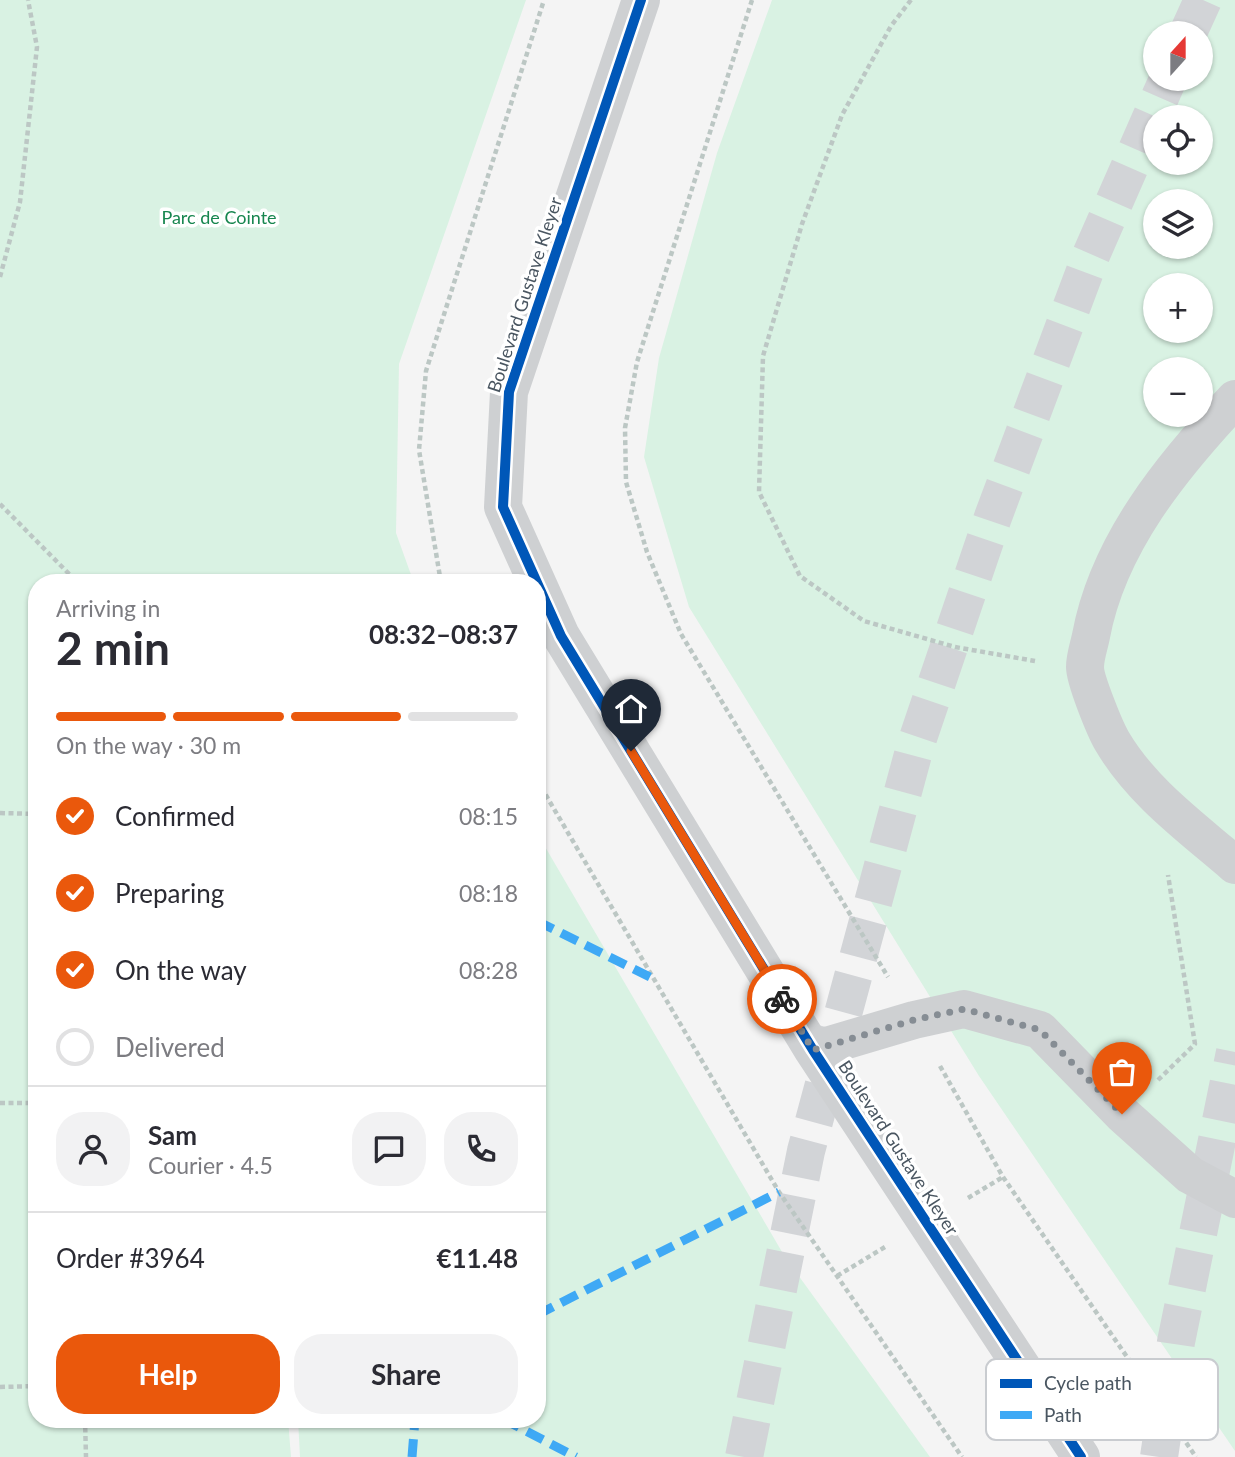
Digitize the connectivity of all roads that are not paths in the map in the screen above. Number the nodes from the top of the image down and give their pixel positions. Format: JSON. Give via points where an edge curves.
{"nodes":[{"id":1,"x":641,"y":0,"type":"edge"},
{"id":2,"x":1235,"y":399,"type":"edge"},
{"id":3,"x":533,"y":574,"type":"edge"},
{"id":4,"x":546,"y":603,"type":"edge"},
{"id":5,"x":1235,"y":865,"type":"edge"},
{"id":6,"x":813,"y":1050,"type":"junction"},
{"id":7,"x":1235,"y":1199,"type":"edge"},
{"id":8,"x":1016,"y":1359,"type":"edge"},
{"id":9,"x":1070,"y":1440,"type":"edge"},
{"id":10,"x":1081,"y":1457,"type":"edge"}],
"edges":[{"from":1,"to":3,"type":"street","name":"Boulevard Gustave Kleyer","via":[[509,391],[503,507]]},
{"from":2,"to":5,"type":"street","via":[[1199,437],[1117,555],[1097,605],[1084,669],[1112,741],[1156,797]]},
{"from":4,"to":6,"type":"street","name":"Boulevard Gustave Kleyer","via":[[561,636]]},
{"from":6,"to":7,"type":"street","via":[[964,1009],[1040,1030],[1190,1175]]},
{"from":6,"to":8,"type":"street","name":"Boulevard Gustave Kleyer"},
{"from":9,"to":10,"type":"street","name":"Boulevard Gustave Kleyer"}]}
